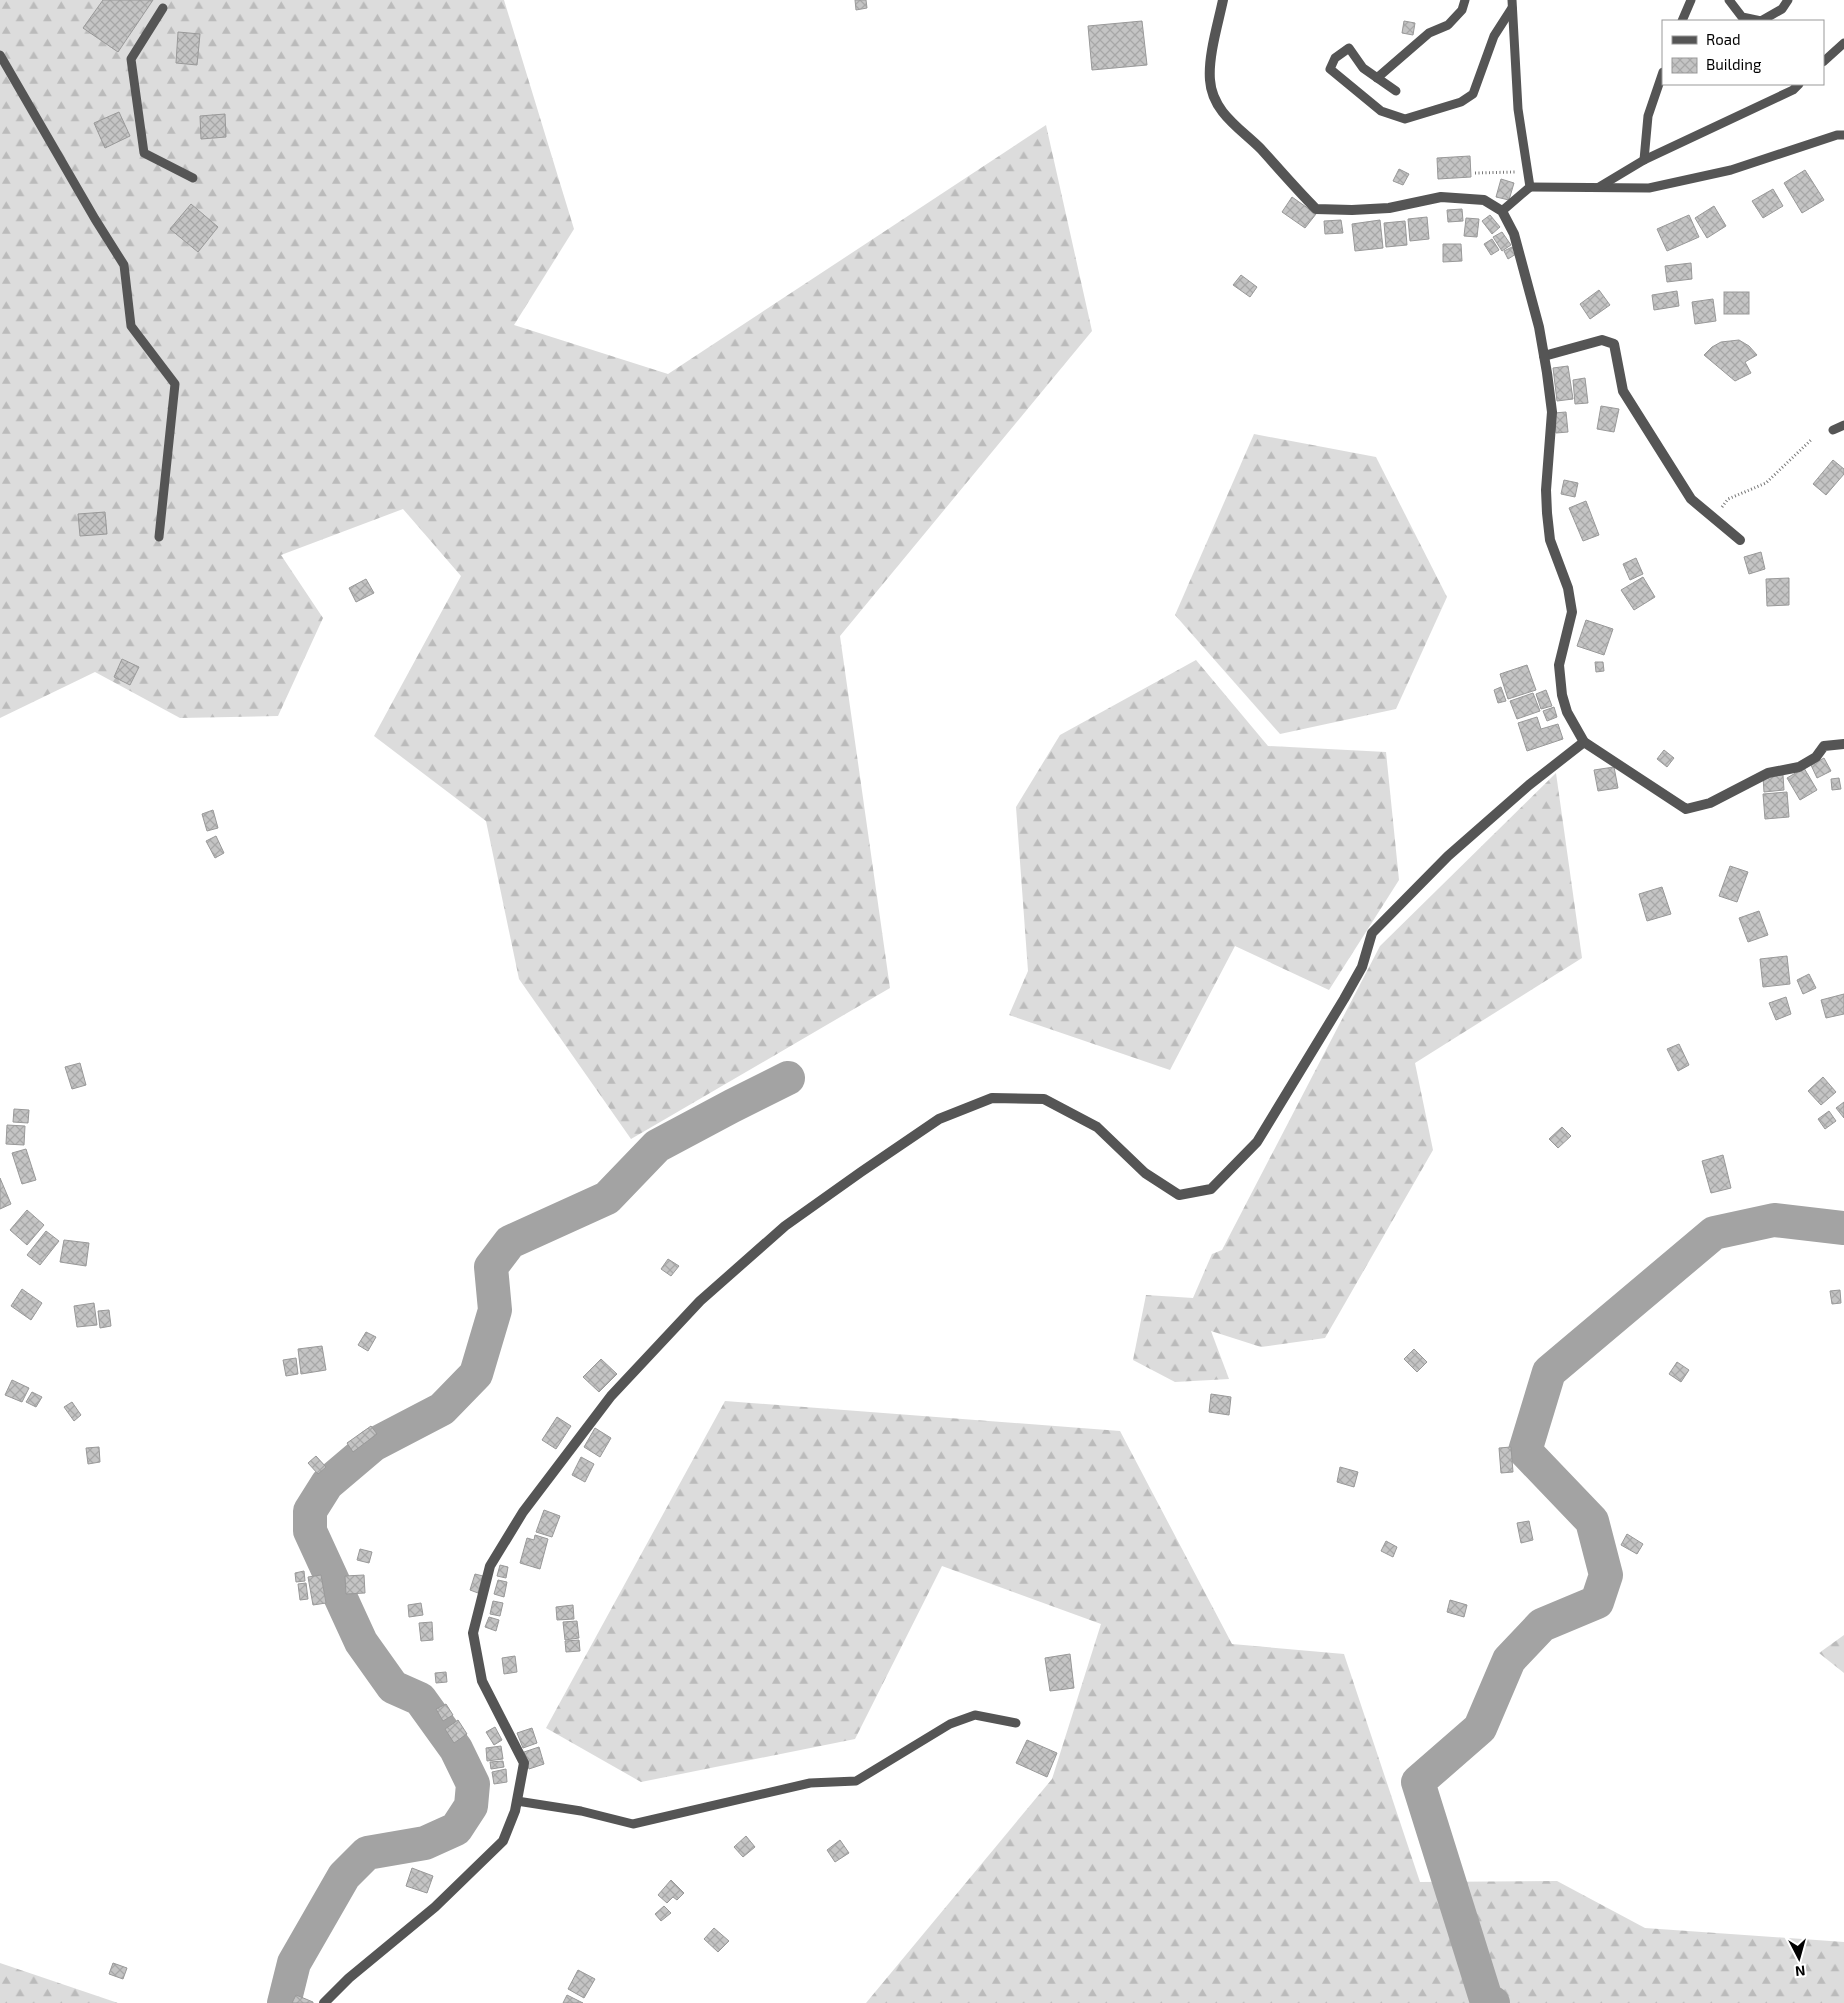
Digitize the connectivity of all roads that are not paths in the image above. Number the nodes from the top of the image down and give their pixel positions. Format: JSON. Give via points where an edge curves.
{"nodes":[{"id":1,"x":1223,"y":0,"type":"edge"},
{"id":2,"x":1465,"y":0,"type":"edge"},
{"id":3,"x":1691,"y":0,"type":"edge"},
{"id":4,"x":1729,"y":0,"type":"edge"},
{"id":5,"x":1788,"y":0,"type":"edge"},
{"id":6,"x":1512,"y":4,"type":"edge"},
{"id":7,"x":163,"y":8,"type":"dead end"},
{"id":8,"x":1682,"y":20,"type":"edge"},
{"id":9,"x":1756,"y":20,"type":"edge"},
{"id":10,"x":1763,"y":20,"type":"edge"},
{"id":11,"x":1844,"y":43,"type":"edge"},
{"id":12,"x":0,"y":55,"type":"edge"},
{"id":13,"x":1824,"y":61,"type":"edge"},
{"id":14,"x":1662,"y":75,"type":"edge"},
{"id":15,"x":1377,"y":78,"type":"junction"},
{"id":16,"x":1799,"y":85,"type":"edge"},
{"id":17,"x":1396,"y":91,"type":"dead end"},
{"id":18,"x":1844,"y":135,"type":"edge"},
{"id":19,"x":1644,"y":160,"type":"junction"},
{"id":20,"x":193,"y":178,"type":"dead end"},
{"id":21,"x":1530,"y":187,"type":"junction"},
{"id":22,"x":1599,"y":187,"type":"junction"},
{"id":23,"x":1502,"y":211,"type":"junction"},
{"id":24,"x":1544,"y":356,"type":"junction"},
{"id":25,"x":1844,"y":425,"type":"edge"},
{"id":26,"x":1833,"y":430,"type":"dead end"},
{"id":27,"x":160,"y":537,"type":"dead end"},
{"id":28,"x":1740,"y":540,"type":"dead end"},
{"id":29,"x":1584,"y":742,"type":"junction"},
{"id":30,"x":1844,"y":744,"type":"edge"},
{"id":31,"x":1016,"y":1723,"type":"dead end"},
{"id":32,"x":517,"y":1801,"type":"junction"},
{"id":33,"x":324,"y":2003,"type":"edge"}],
"edges":[{"from":1,"to":23,"type":"street","via":[[1209,81],[1215,100],[1230,122],[1260,148],[1316,209],[1389,208],[1441,197],[1484,200]]},
{"from":2,"to":15,"type":"lane","via":[[1462,10],[1448,25],[1429,32]]},
{"from":3,"to":8,"type":"lane"},
{"from":4,"to":9,"type":"lane","via":[[1742,17]]},
{"from":5,"to":10,"type":"lane","via":[[1782,9]]},
{"from":6,"to":15,"type":"lane","via":[[1494,36],[1473,94],[1461,102],[1405,119],[1381,111],[1330,69],[1335,58],[1349,48],[1363,68]]},
{"from":6,"to":21,"type":"lane","via":[[1518,109]]},
{"from":7,"to":20,"type":"lane","via":[[131,59],[144,153]]},
{"from":11,"to":13,"type":"lane"},
{"from":12,"to":27,"type":"lane","via":[[124,265],[132,326],[174,384]]},
{"from":14,"to":19,"type":"lane","via":[[1648,116]]},
{"from":15,"to":17,"type":"lane"},
{"from":16,"to":19,"type":"lane"},
{"from":18,"to":22,"type":"lane","via":[[1732,170],[1680,182],[1649,188]]},
{"from":19,"to":22,"type":"lane"},
{"from":21,"to":22,"type":"lane"},
{"from":21,"to":23,"type":"lane"},
{"from":23,"to":24,"type":"street","via":[[1514,234]]},
{"from":24,"to":28,"type":"street","via":[[1602,340],[1614,344],[1623,391],[1691,499]]},
{"from":24,"to":29,"type":"street","via":[[1552,412],[1546,490],[1548,522],[1550,540],[1568,588],[1572,612],[1559,665],[1562,695],[1567,712]]},
{"from":25,"to":26,"type":"lane"},
{"from":29,"to":30,"type":"street","via":[[1686,808],[1710,803],[1768,773],[1799,767],[1816,757],[1824,746]]},
{"from":29,"to":32,"type":"street","via":[[1448,856],[1372,933],[1362,967],[1257,1142],[1211,1189],[1179,1195],[1145,1173],[1097,1127],[1044,1099],[992,1098],[939,1119],[861,1172],[785,1226],[700,1301],[611,1396],[522,1512],[490,1566],[473,1633],[482,1681],[524,1763]]},
{"from":31,"to":32,"type":"lane","via":[[975,1715],[950,1724],[856,1781],[810,1783],[633,1824],[581,1811]]},
{"from":32,"to":33,"type":"street","via":[[503,1841],[435,1906]]}]}
